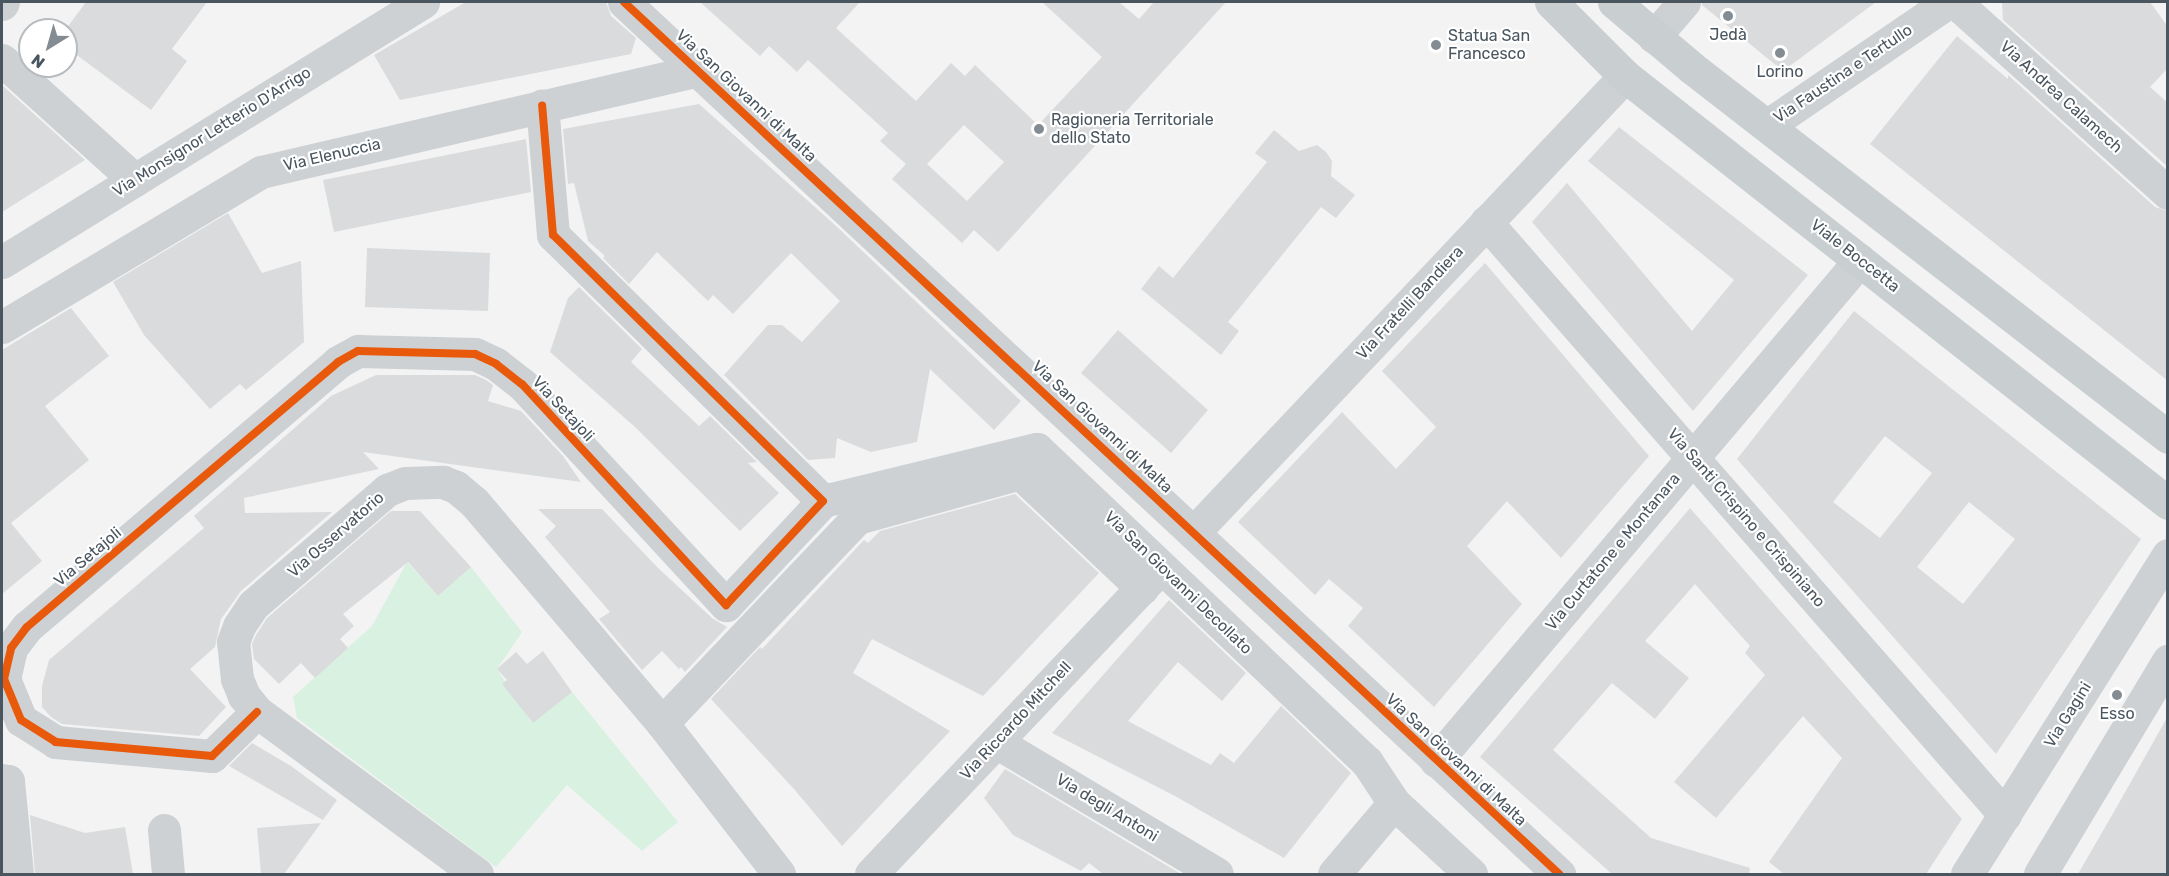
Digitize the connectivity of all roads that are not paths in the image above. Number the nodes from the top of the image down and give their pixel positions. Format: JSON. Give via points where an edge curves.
{"nodes":[{"id":1,"x":423,"y":2,"type":"edge"},
{"id":2,"x":624,"y":2,"type":"edge"},
{"id":3,"x":1551,"y":2,"type":"edge"},
{"id":4,"x":1614,"y":2,"type":"edge"},
{"id":5,"x":1684,"y":2,"type":"edge"},
{"id":6,"x":1948,"y":2,"type":"edge"},
{"id":7,"x":1955,"y":2,"type":"edge"},
{"id":8,"x":1654,"y":37,"type":"junction"},
{"id":9,"x":2,"y":60,"type":"edge"},
{"id":10,"x":699,"y":70,"type":"junction"},
{"id":11,"x":1625,"y":75,"type":"junction"},
{"id":12,"x":542,"y":105,"type":"junction"},
{"id":13,"x":1768,"y":125,"type":"junction"},
{"id":14,"x":135,"y":180,"type":"junction"},
{"id":15,"x":2168,"y":192,"type":"edge"},
{"id":16,"x":1486,"y":222,"type":"junction"},
{"id":17,"x":1860,"y":260,"type":"junction"},
{"id":18,"x":2,"y":262,"type":"edge"},
{"id":19,"x":2,"y":327,"type":"edge"},
{"id":20,"x":2168,"y":437,"type":"edge"},
{"id":21,"x":1693,"y":458,"type":"junction"},
{"id":22,"x":823,"y":501,"type":"junction"},
{"id":23,"x":2168,"y":503,"type":"edge"},
{"id":24,"x":1195,"y":531,"type":"junction"},
{"id":25,"x":2168,"y":555,"type":"edge"},
{"id":26,"x":1151,"y":578,"type":"junction"},
{"id":27,"x":2168,"y":661,"type":"edge"},
{"id":28,"x":257,"y":712,"type":"junction"},
{"id":29,"x":662,"y":723,"type":"junction"},
{"id":30,"x":996,"y":742,"type":"junction"},
{"id":31,"x":1436,"y":761,"type":"junction"},
{"id":32,"x":4,"y":781,"type":"edge"},
{"id":33,"x":1394,"y":803,"type":"junction"},
{"id":34,"x":2005,"y":814,"type":"junction"},
{"id":35,"x":164,"y":830,"type":"dead end"},
{"id":36,"x":17,"y":874,"type":"edge"},
{"id":37,"x":168,"y":874,"type":"edge"},
{"id":38,"x":477,"y":874,"type":"edge"},
{"id":39,"x":779,"y":874,"type":"edge"},
{"id":40,"x":871,"y":874,"type":"edge"},
{"id":41,"x":1217,"y":874,"type":"edge"},
{"id":42,"x":1334,"y":874,"type":"edge"},
{"id":43,"x":1471,"y":874,"type":"edge"},
{"id":44,"x":1559,"y":874,"type":"edge"},
{"id":45,"x":1967,"y":874,"type":"edge"},
{"id":46,"x":2040,"y":874,"type":"edge"}],
"edges":[{"from":1,"to":14,"type":"street","name":"Via Monsignor Letterio D'Arrigo"},
{"from":2,"to":10,"type":"street","name":"Via San Giovanni di Malta"},
{"from":3,"to":11,"type":"main road","name":"Viale Boccetta"},
{"from":4,"to":8,"type":"main road"},
{"from":5,"to":8,"type":"street"},
{"from":6,"to":13,"type":"street","name":"Via Faustina e Tertullo"},
{"from":7,"to":15,"type":"street","name":"Via Andrea Calamech"},
{"from":8,"to":13,"type":"main road"},
{"from":9,"to":14,"type":"street"},
{"from":10,"to":12,"type":"street","name":"Via Elenuccia"},
{"from":10,"to":24,"type":"street","name":"Via San Giovanni di Malta"},
{"from":11,"to":16,"type":"street","name":"Via Fratelli Bandiera"},
{"from":11,"to":17,"type":"main road","name":"Viale Boccetta"},
{"from":12,"to":19,"type":"street","name":"Via Elenuccia","via":[[261,172]]},
{"from":12,"to":22,"type":"street","via":[[553,235]]},
{"from":13,"to":20,"type":"main road"},
{"from":14,"to":18,"type":"street","name":"Via Monsignor Letterio D'Arrigo"},
{"from":16,"to":21,"type":"street","name":"Via Santi Crispino e Crispiniano"},
{"from":16,"to":24,"type":"street","name":"Via Fratelli Bandiera"},
{"from":17,"to":21,"type":"street","name":"Via Curtatone e Montanara"},
{"from":17,"to":23,"type":"main road","name":"Viale Boccetta"},
{"from":21,"to":31,"type":"street","name":"Via Curtatone e Montanara"},
{"from":21,"to":34,"type":"street","name":"Via Santi Crispino e Crispiniano"},
{"from":22,"to":26,"type":"street","name":"Via San Giovanni Decollato","via":[[1037,449]]},
{"from":22,"to":28,"type":"street","name":"Via Setajoli","via":[[726,605],[522,384],[496,364],[475,354],[358,351],[338,362],[33,621],[11,648],[4,679],[21,720],[56,741],[212,756]]},
{"from":24,"to":31,"type":"street","name":"Via San Giovanni di Malta"},
{"from":25,"to":34,"type":"street","name":"Via Gagini"},
{"from":26,"to":29,"type":"street","via":[[1020,473],[857,518]]},
{"from":26,"to":30,"type":"street","name":"Via Riccardo Mitchell"},
{"from":26,"to":33,"type":"street","name":"Via San Giovanni Decollato","via":[[1367,762]]},
{"from":27,"to":46,"type":"street"},
{"from":28,"to":29,"type":"street","name":"Via Osservatorio","via":[[237,679],[233,642],[253,605],[387,490],[427,481],[456,487],[474,502]]},
{"from":28,"to":38,"type":"street","name":"Via Osservatorio"},
{"from":29,"to":39,"type":"street","name":"Via Osservatorio"},
{"from":30,"to":40,"type":"street","name":"Via Riccardo Mitchell"},
{"from":30,"to":41,"type":"street","name":"Via degli Antoni"},
{"from":31,"to":44,"type":"street","name":"Via San Giovanni di Malta"},
{"from":32,"to":36,"type":"street"},
{"from":33,"to":42,"type":"street"},
{"from":33,"to":43,"type":"street","name":"Via San Giovanni Decollato"},
{"from":34,"to":45,"type":"street","name":"Via Gagini"},
{"from":35,"to":37,"type":"street"}]}
